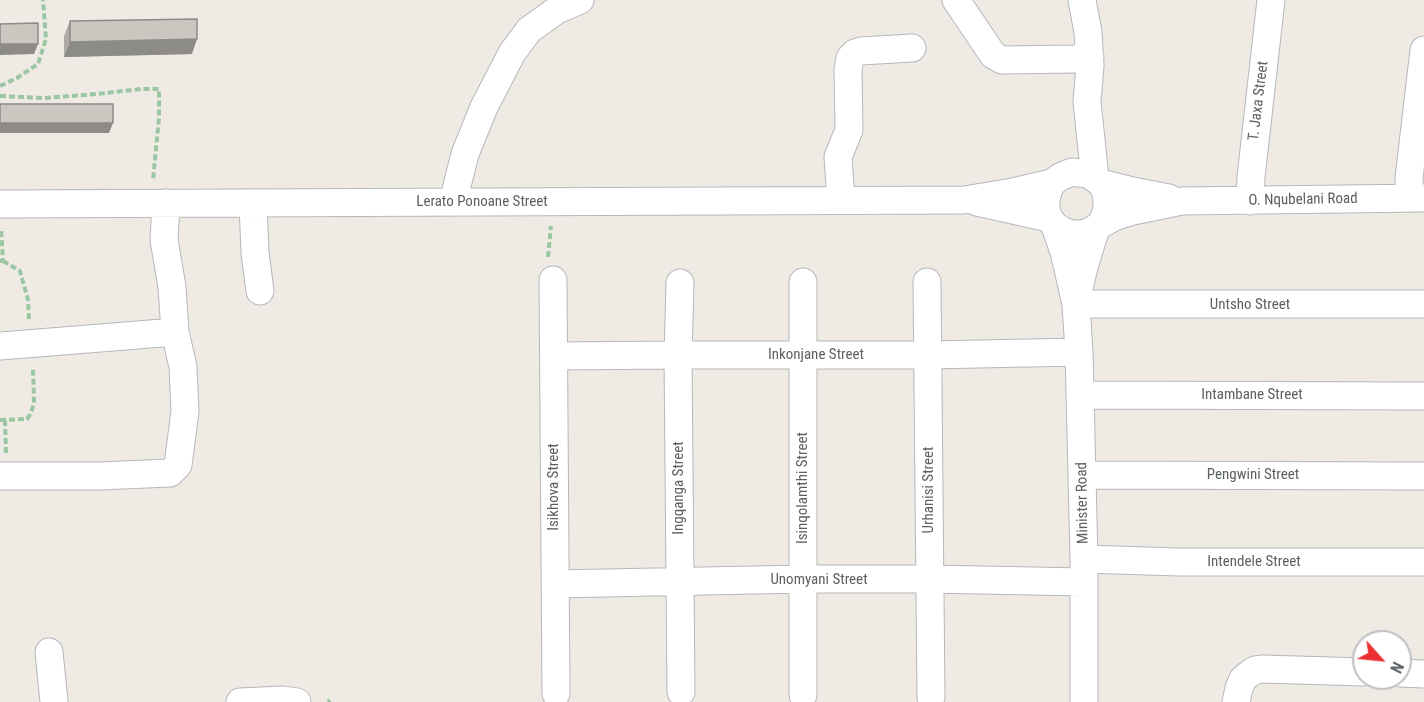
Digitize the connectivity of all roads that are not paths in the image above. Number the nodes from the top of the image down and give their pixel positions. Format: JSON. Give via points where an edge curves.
{"nodes":[{"id":1,"x":580,"y":0,"type":"edge"},
{"id":2,"x":956,"y":0,"type":"edge"},
{"id":3,"x":1082,"y":0,"type":"edge"},
{"id":4,"x":1271,"y":0,"type":"edge"},
{"id":5,"x":912,"y":48,"type":"dead end"},
{"id":6,"x":1424,"y":50,"type":"edge"},
{"id":7,"x":1090,"y":57,"type":"junction"},
{"id":8,"x":1087,"y":102,"type":"junction"},
{"id":9,"x":1058,"y":179,"type":"junction"},
{"id":10,"x":1098,"y":180,"type":"junction"},
{"id":11,"x":159,"y":195,"type":"junction"},
{"id":12,"x":1417,"y":198,"type":"edge"},
{"id":13,"x":842,"y":200,"type":"junction"},
{"id":14,"x":964,"y":200,"type":"junction"},
{"id":15,"x":1182,"y":201,"type":"junction"},
{"id":16,"x":1250,"y":201,"type":"junction"},
{"id":17,"x":453,"y":202,"type":"junction"},
{"id":18,"x":253,"y":203,"type":"junction"},
{"id":19,"x":0,"y":211,"type":"edge"},
{"id":20,"x":1052,"y":222,"type":"junction"},
{"id":21,"x":1098,"y":226,"type":"junction"},
{"id":22,"x":553,"y":280,"type":"road end"},
{"id":23,"x":803,"y":282,"type":"dead end"},
{"id":24,"x":927,"y":282,"type":"dead end"},
{"id":25,"x":680,"y":284,"type":"dead end"},
{"id":26,"x":260,"y":291,"type":"dead end"},
{"id":27,"x":1076,"y":304,"type":"junction"},
{"id":28,"x":1424,"y":304,"type":"edge"},
{"id":29,"x":175,"y":332,"type":"junction"},
{"id":30,"x":0,"y":346,"type":"edge"},
{"id":31,"x":1079,"y":352,"type":"junction"},
{"id":32,"x":678,"y":355,"type":"junction"},
{"id":33,"x":802,"y":355,"type":"junction"},
{"id":34,"x":928,"y":355,"type":"junction"},
{"id":35,"x":554,"y":356,"type":"junction"},
{"id":36,"x":1080,"y":395,"type":"junction"},
{"id":37,"x":1424,"y":396,"type":"edge"},
{"id":38,"x":1082,"y":475,"type":"junction"},
{"id":39,"x":3,"y":476,"type":"edge"},
{"id":40,"x":1424,"y":476,"type":"edge"},
{"id":41,"x":1424,"y":562,"type":"edge"},
{"id":42,"x":1084,"y":571,"type":"junction"},
{"id":43,"x":804,"y":579,"type":"junction"},
{"id":44,"x":930,"y":579,"type":"junction"},
{"id":45,"x":680,"y":581,"type":"junction"},
{"id":46,"x":555,"y":584,"type":"junction"},
{"id":47,"x":49,"y":652,"type":"dead end"},
{"id":48,"x":1352,"y":672,"type":"edge"},
{"id":49,"x":681,"y":692,"type":"dead end"},
{"id":50,"x":556,"y":694,"type":"dead end"},
{"id":51,"x":803,"y":695,"type":"dead end"},
{"id":52,"x":931,"y":697,"type":"dead end"},
{"id":53,"x":54,"y":702,"type":"edge"},
{"id":54,"x":240,"y":702,"type":"edge"},
{"id":55,"x":297,"y":702,"type":"edge"},
{"id":56,"x":1084,"y":702,"type":"edge"},
{"id":57,"x":1236,"y":702,"type":"edge"}],
"edges":[{"from":1,"to":17,"type":"street","via":[[557,10],[529,30],[512,53],[465,154]]},
{"from":2,"to":7,"type":"street","via":[[993,55],[1002,60]]},
{"from":3,"to":7,"type":"street"},
{"from":4,"to":16,"type":"street","name":"T. Jaxa Street"},
{"from":5,"to":13,"type":"street","via":[[861,51],[850,58],[849,130],[838,157]]},
{"from":6,"to":12,"type":"street","via":[[1409,178]]},
{"from":7,"to":8,"type":"street"},
{"from":8,"to":9,"type":"street"},
{"from":8,"to":10,"type":"street"},
{"from":9,"to":10,"type":"street","via":[[1080,172]]},
{"from":9,"to":14,"type":"street","name":"Lerato Ponoane Street"},
{"from":9,"to":20,"type":"street","via":[[1046,200]]},
{"from":10,"to":15,"type":"street","name":"O. Nqubelani Road"},
{"from":10,"to":21,"type":"street","via":[[1107,199],[1105,216]]},
{"from":11,"to":18,"type":"street","name":"Lerato Ponoane Street"},
{"from":11,"to":19,"type":"street","name":"Lerato Ponoane Street"},
{"from":11,"to":29,"type":"street"},
{"from":12,"to":16,"type":"street","name":"O. Nqubelani Road"},
{"from":13,"to":14,"type":"street","name":"Lerato Ponoane Street"},
{"from":13,"to":17,"type":"street","name":"Lerato Ponoane Street"},
{"from":14,"to":20,"type":"street","name":"Lerato Ponoane Street"},
{"from":15,"to":16,"type":"street","name":"O. Nqubelani Road"},
{"from":15,"to":21,"type":"street","name":"O. Nqubelani Road","via":[[1132,211]]},
{"from":17,"to":18,"type":"street","name":"Lerato Ponoane Street"},
{"from":18,"to":26,"type":"street"},
{"from":20,"to":21,"type":"street","via":[[1072,234]]},
{"from":20,"to":27,"type":"street","name":"Minister Road","via":[[1064,252]]},
{"from":21,"to":27,"type":"street","name":"Minister Road"},
{"from":22,"to":35,"type":"street","name":"Isikhova Street"},
{"from":23,"to":33,"type":"street","name":"Isinqolamthi Street"},
{"from":24,"to":34,"type":"street","name":"Urhanisi Street"},
{"from":25,"to":32,"type":"street","name":"Ingqanga Street"},
{"from":27,"to":28,"type":"street","name":"Untsho Street"},
{"from":27,"to":31,"type":"street","name":"Minister Road"},
{"from":29,"to":30,"type":"street"},
{"from":29,"to":39,"type":"street","via":[[183,367],[185,411],[178,465],[170,473]]},
{"from":31,"to":34,"type":"street","name":"Inkonjane Street"},
{"from":31,"to":36,"type":"street","name":"Minister Road"},
{"from":32,"to":33,"type":"street","name":"Inkonjane Street"},
{"from":32,"to":35,"type":"street","name":"Inkonjane Street"},
{"from":32,"to":45,"type":"street","name":"Ingqanga Street"},
{"from":33,"to":34,"type":"street","name":"Inkonjane Street"},
{"from":33,"to":43,"type":"street","name":"Isinqolamthi Street"},
{"from":34,"to":44,"type":"street","name":"Urhanisi Street"},
{"from":35,"to":46,"type":"street","name":"Isikhova Street"},
{"from":36,"to":37,"type":"street","name":"Intambane Street"},
{"from":36,"to":38,"type":"street","name":"Minister Road"},
{"from":38,"to":40,"type":"street","name":"Pengwini Street"},
{"from":38,"to":42,"type":"street","name":"Minister Road"},
{"from":41,"to":42,"type":"street","name":"Intendele Street","via":[[1179,562]]},
{"from":42,"to":44,"type":"street","name":"Unomyani Street"},
{"from":42,"to":56,"type":"street","name":"Minister Road"},
{"from":43,"to":44,"type":"street","name":"Unomyani Street"},
{"from":43,"to":45,"type":"street","name":"Unomyani Street"},
{"from":43,"to":51,"type":"street","name":"Isinqolamthi Street"},
{"from":44,"to":52,"type":"street","name":"Urhanisi Street"},
{"from":45,"to":46,"type":"street","name":"Unomyani Street"},
{"from":45,"to":49,"type":"street","name":"Ingqanga Street"},
{"from":46,"to":50,"type":"street","name":"Isikhova Street"},
{"from":47,"to":53,"type":"street"},
{"from":48,"to":57,"type":"street","via":[[1255,670],[1243,679]]},
{"from":54,"to":55,"type":"street"}]}
